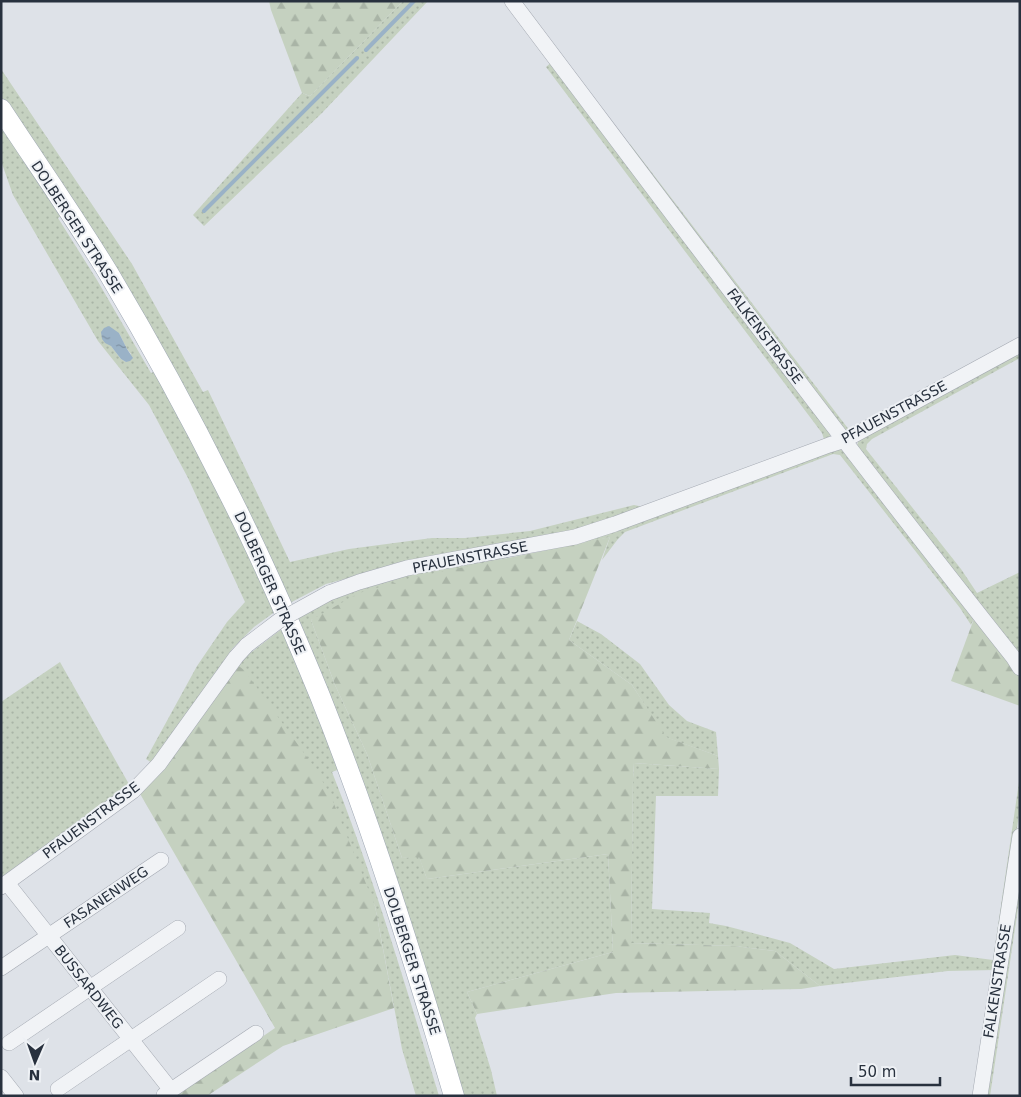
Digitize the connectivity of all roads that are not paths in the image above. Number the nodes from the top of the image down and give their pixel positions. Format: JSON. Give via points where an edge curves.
{"nodes":[{"id":1,"x":512,"y":1,"type":"edge"},
{"id":2,"x":1,"y":109,"type":"edge"},
{"id":3,"x":1020,"y":345,"type":"edge"},
{"id":4,"x":845,"y":440,"type":"junction"},
{"id":5,"x":1020,"y":668,"type":"edge"},
{"id":6,"x":1020,"y":836,"type":"edge"},
{"id":7,"x":161,"y":860,"type":"dead end"},
{"id":8,"x":4,"y":885,"type":"edge"},
{"id":9,"x":178,"y":928,"type":"dead end"},
{"id":10,"x":49,"y":935,"type":"junction"},
{"id":11,"x":1,"y":968,"type":"edge"},
{"id":12,"x":219,"y":979,"type":"dead end"},
{"id":13,"x":90,"y":987,"type":"junction"},
{"id":14,"x":256,"y":1033,"type":"dead end"},
{"id":15,"x":130,"y":1039,"type":"junction"},
{"id":16,"x":9,"y":1043,"type":"dead end"},
{"id":17,"x":1,"y":1077,"type":"edge"},
{"id":18,"x":58,"y":1089,"type":"dead end"},
{"id":19,"x":167,"y":1093,"type":"edge"},
{"id":20,"x":16,"y":1096,"type":"edge"},
{"id":21,"x":454,"y":1096,"type":"edge"},
{"id":22,"x":980,"y":1096,"type":"edge"}],
"edges":[{"from":1,"to":4,"type":"street","name":"FALKENSTRASSE"},
{"from":2,"to":21,"type":"main road","name":"DOLBERGER STRASSE","via":[[108,273],[165,371],[266,570],[320,695],[349,773],[393,898]]},
{"from":3,"to":4,"type":"street","name":"PFAUENSTRASSE"},
{"from":4,"to":5,"type":"street","name":"FALKENSTRASSE"},
{"from":4,"to":8,"type":"street","name":"PFAUENSTRASSE","bridge":true,"via":[[575,536],[407,568],[329,593],[280,620],[247,645],[159,764],[133,791]]},
{"from":6,"to":22,"type":"street","name":"FALKENSTRASSE"},
{"from":7,"to":10,"type":"street","name":"FASANENWEG"},
{"from":8,"to":10,"type":"street","name":"BUSSARDWEG"},
{"from":9,"to":13,"type":"street"},
{"from":10,"to":11,"type":"street","name":"FASANENWEG"},
{"from":10,"to":13,"type":"street","name":"BUSSARDWEG"},
{"from":12,"to":15,"type":"street"},
{"from":13,"to":15,"type":"street","name":"BUSSARDWEG"},
{"from":13,"to":16,"type":"street"},
{"from":14,"to":19,"type":"street"},
{"from":15,"to":18,"type":"street"},
{"from":15,"to":19,"type":"street","name":"BUSSARDWEG"},
{"from":17,"to":20,"type":"street"}]}
